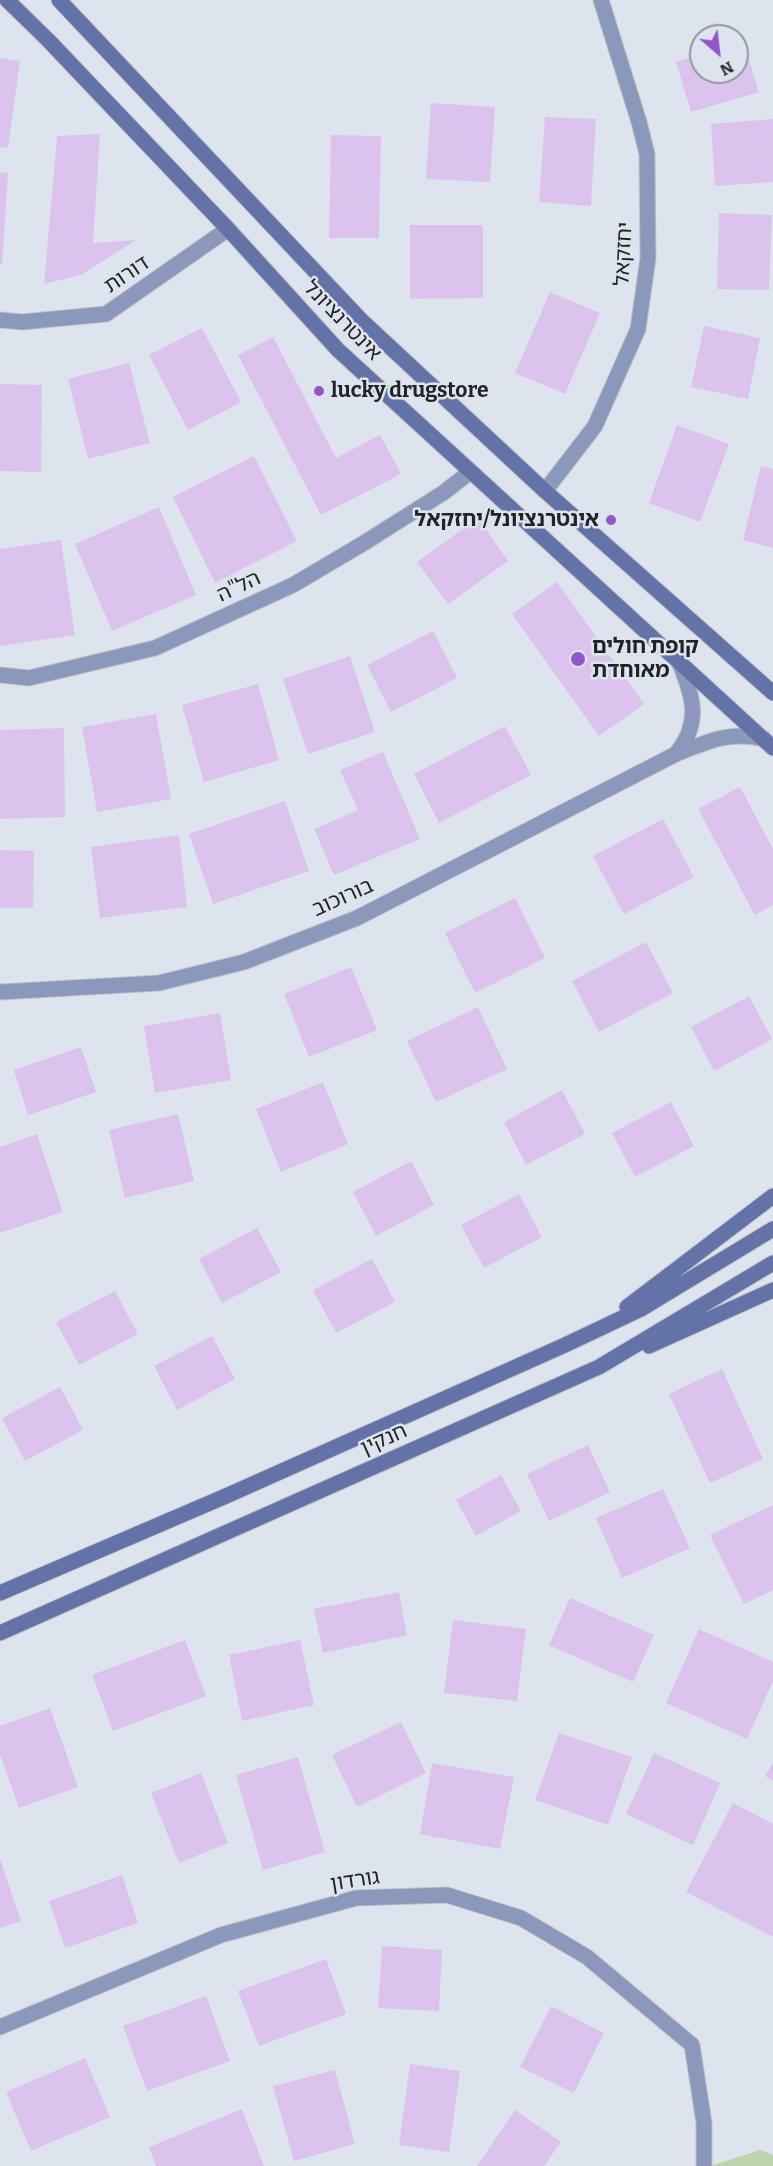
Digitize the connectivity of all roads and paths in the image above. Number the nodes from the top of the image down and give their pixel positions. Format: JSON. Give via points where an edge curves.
{"nodes":[{"id":1,"x":7,"y":0,"type":"edge"},
{"id":2,"x":59,"y":0,"type":"edge"},
{"id":3,"x":601,"y":0,"type":"edge"},
{"id":4,"x":18,"y":7,"type":"edge"},
{"id":5,"x":228,"y":230,"type":"junction"},
{"id":6,"x":0,"y":320,"type":"edge"},
{"id":7,"x":470,"y":472,"type":"junction"},
{"id":8,"x":545,"y":490,"type":"junction"},
{"id":9,"x":678,"y":659,"type":"junction"},
{"id":10,"x":0,"y":675,"type":"edge"},
{"id":11,"x":773,"y":693,"type":"edge"},
{"id":12,"x":768,"y":743,"type":"edge"},
{"id":13,"x":676,"y":754,"type":"junction"},
{"id":14,"x":0,"y":992,"type":"edge"},
{"id":15,"x":773,"y":1196,"type":"edge"},
{"id":16,"x":773,"y":1229,"type":"edge"},
{"id":17,"x":773,"y":1263,"type":"edge"},
{"id":18,"x":773,"y":1290,"type":"edge"},
{"id":19,"x":566,"y":1346,"type":"junction"},
{"id":20,"x":599,"y":1367,"type":"junction"},
{"id":21,"x":0,"y":1593,"type":"edge"},
{"id":22,"x":0,"y":1633,"type":"edge"},
{"id":23,"x":0,"y":2027,"type":"edge"},
{"id":24,"x":704,"y":2166,"type":"edge"}],
"edges":[{"from":1,"to":4,"type":"main road","name":"אינטרנציונל"},
{"from":2,"to":8,"type":"main road","name":"אינטרנציונל","via":[[361,320]]},
{"from":3,"to":8,"type":"street","name":"יחזקאל","via":[[647,154],[648,258],[638,329],[595,426]]},
{"from":4,"to":5,"type":"main road","name":"אינטרנציונל"},
{"from":5,"to":6,"type":"street","name":"דורות","via":[[106,314],[22,322]]},
{"from":5,"to":7,"type":"main road","name":"אינטרנציונל","via":[[338,350]]},
{"from":7,"to":9,"type":"main road","name":"אינטרנציונל"},
{"from":7,"to":10,"type":"street","name":"הל\"ה","via":[[443,493],[293,585],[155,648],[29,678]]},
{"from":8,"to":11,"type":"main road","name":"אינטרנציונל"},
{"from":9,"to":12,"type":"main road","name":"אינטרנציונל"},
{"from":9,"to":13,"type":"street","via":[[694,713],[689,735]]},
{"from":12,"to":13,"type":"street","name":"בורוכוב","via":[[751,735],[726,736]]},
{"from":13,"to":14,"type":"street","name":"בורוכוב","via":[[357,918],[244,962],[159,983]]},
{"from":15,"to":19,"type":"main road","via":[[636,1301]]},
{"from":16,"to":19,"type":"main road","name":"חנקין","via":[[641,1309]]},
{"from":17,"to":20,"type":"main road","name":"חנקין"},
{"from":18,"to":20,"type":"main road"},
{"from":19,"to":21,"type":"main road","name":"חנקין"},
{"from":20,"to":22,"type":"main road","name":"חנקין"},
{"from":23,"to":24,"type":"street","name":"גורדון","via":[[221,1935],[356,1898],[447,1894],[521,1918],[587,1957],[692,2045],[704,2123]]}]}
